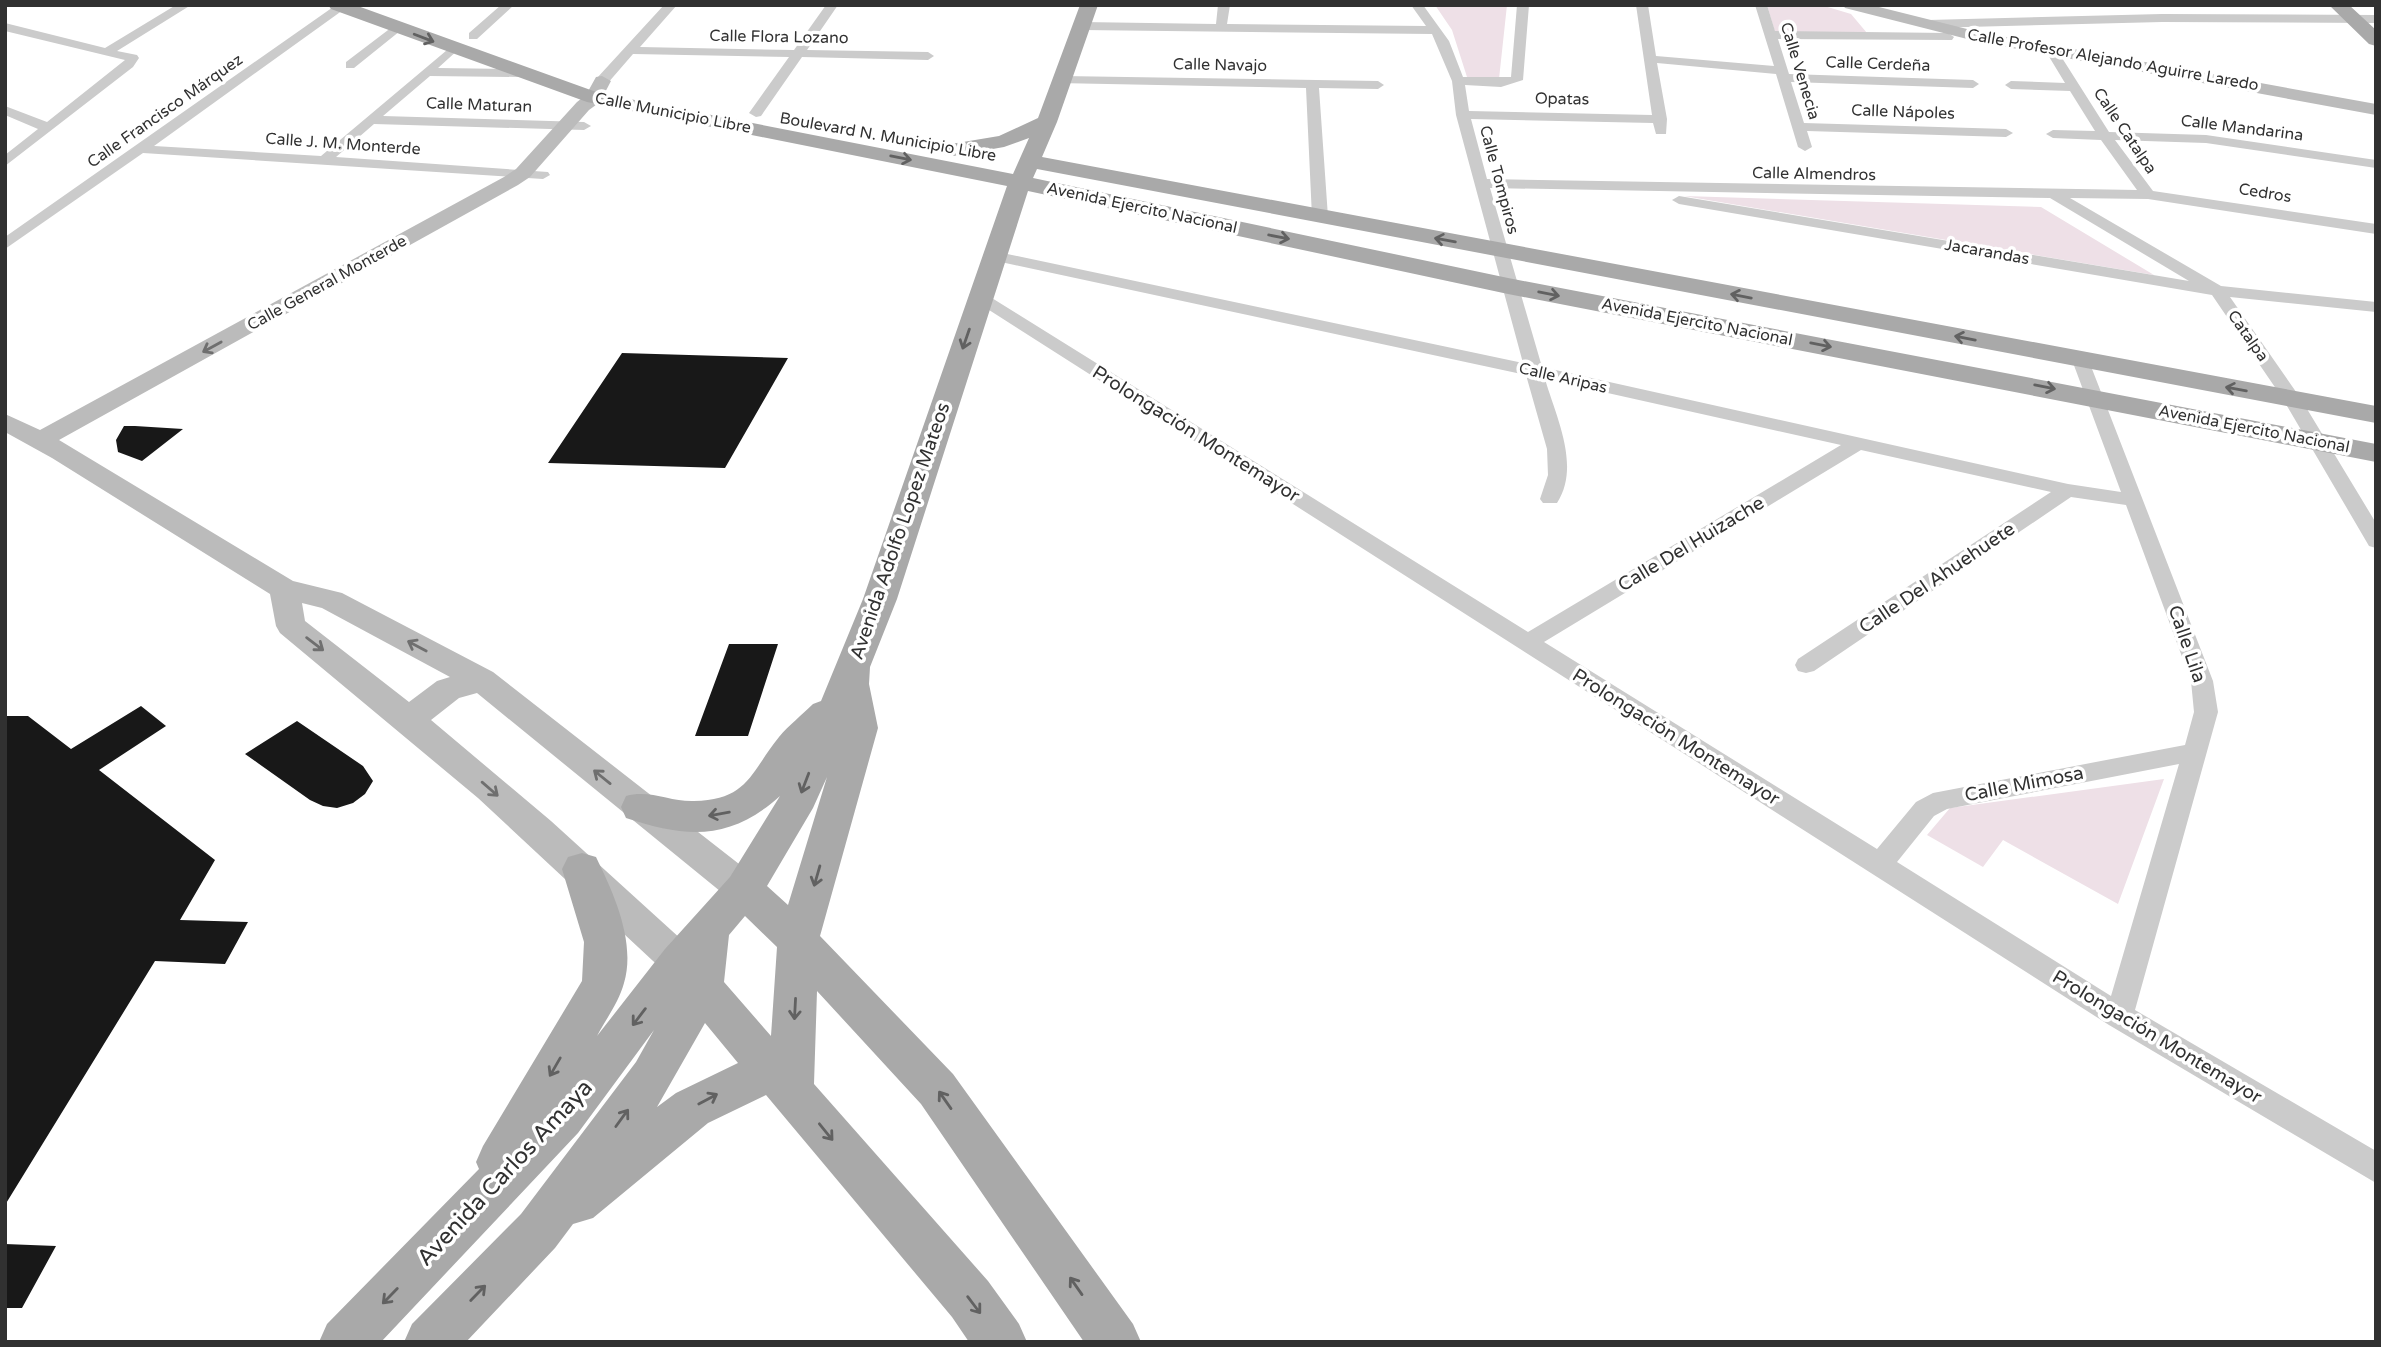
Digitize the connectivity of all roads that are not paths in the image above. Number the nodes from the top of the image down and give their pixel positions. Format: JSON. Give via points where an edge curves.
{"nodes":[{"id":1,"x":185,"y":5,"type":"edge"},
{"id":2,"x":384,"y":5,"type":"edge"},
{"id":3,"x":509,"y":5,"type":"edge"},
{"id":4,"x":671,"y":5,"type":"edge"},
{"id":5,"x":832,"y":5,"type":"edge"},
{"id":6,"x":1089,"y":5,"type":"edge"},
{"id":7,"x":1224,"y":5,"type":"edge"},
{"id":8,"x":1417,"y":5,"type":"edge"},
{"id":9,"x":1523,"y":5,"type":"edge"},
{"id":10,"x":1642,"y":5,"type":"edge"},
{"id":11,"x":1761,"y":5,"type":"edge"},
{"id":12,"x":1851,"y":5,"type":"edge"},
{"id":13,"x":341,"y":6,"type":"edge"},
{"id":14,"x":2345,"y":12,"type":"edge"},
{"id":15,"x":2376,"y":19,"type":"edge"},
{"id":16,"x":1928,"y":24,"type":"junction"},
{"id":17,"x":1082,"y":26,"type":"junction"},
{"id":18,"x":5,"y":27,"type":"edge"},
{"id":19,"x":396,"y":28,"type":"junction"},
{"id":20,"x":1221,"y":28,"type":"junction"},
{"id":21,"x":1435,"y":30,"type":"junction"},
{"id":22,"x":1770,"y":35,"type":"junction"},
{"id":23,"x":473,"y":36,"type":"junction"},
{"id":24,"x":1979,"y":37,"type":"junction"},
{"id":25,"x":2376,"y":40,"type":"edge"},
{"id":26,"x":453,"y":49,"type":"junction"},
{"id":27,"x":630,"y":50,"type":"junction"},
{"id":28,"x":2051,"y":50,"type":"junction"},
{"id":29,"x":108,"y":51,"type":"junction"},
{"id":30,"x":799,"y":54,"type":"junction"},
{"id":31,"x":928,"y":56,"type":"dead end"},
{"id":32,"x":1650,"y":59,"type":"junction"},
{"id":33,"x":350,"y":65,"type":"dead end"},
{"id":34,"x":427,"y":72,"type":"junction"},
{"id":35,"x":520,"y":73,"type":"junction"},
{"id":36,"x":1781,"y":74,"type":"junction"},
{"id":37,"x":1062,"y":80,"type":"junction"},
{"id":38,"x":1458,"y":81,"type":"junction"},
{"id":39,"x":1312,"y":83,"type":"junction"},
{"id":40,"x":1378,"y":85,"type":"dead end"},
{"id":41,"x":1972,"y":85,"type":"dead end"},
{"id":42,"x":2011,"y":85,"type":"dead end"},
{"id":43,"x":2076,"y":87,"type":"junction"},
{"id":44,"x":598,"y":89,"type":"junction"},
{"id":45,"x":5,"y":110,"type":"edge"},
{"id":46,"x":2376,"y":110,"type":"edge"},
{"id":47,"x":756,"y":113,"type":"junction"},
{"id":48,"x":1463,"y":115,"type":"junction"},
{"id":49,"x":1660,"y":119,"type":"junction"},
{"id":50,"x":372,"y":120,"type":"junction"},
{"id":51,"x":1047,"y":122,"type":"junction"},
{"id":52,"x":574,"y":126,"type":"junction"},
{"id":53,"x":1799,"y":127,"type":"junction"},
{"id":54,"x":48,"y":128,"type":"junction"},
{"id":55,"x":2006,"y":133,"type":"dead end"},
{"id":56,"x":1662,"y":134,"type":"dead end"},
{"id":57,"x":2053,"y":134,"type":"dead end"},
{"id":58,"x":2104,"y":134,"type":"junction"},
{"id":59,"x":868,"y":135,"type":"junction"},
{"id":60,"x":1805,"y":146,"type":"dead end"},
{"id":61,"x":845,"y":147,"type":"junction"},
{"id":62,"x":140,"y":149,"type":"junction"},
{"id":63,"x":953,"y":150,"type":"junction"},
{"id":64,"x":325,"y":160,"type":"junction"},
{"id":65,"x":5,"y":162,"type":"edge"},
{"id":66,"x":2376,"y":164,"type":"edge"},
{"id":67,"x":1025,"y":171,"type":"junction"},
{"id":68,"x":533,"y":174,"type":"junction"},
{"id":69,"x":1480,"y":183,"type":"junction"},
{"id":70,"x":1600,"y":187,"type":"junction"},
{"id":71,"x":2148,"y":195,"type":"junction"},
{"id":72,"x":2055,"y":196,"type":"junction"},
{"id":73,"x":1320,"y":217,"type":"junction"},
{"id":74,"x":2376,"y":229,"type":"edge"},
{"id":75,"x":5,"y":244,"type":"edge"},
{"id":76,"x":1500,"y":250,"type":"junction"},
{"id":77,"x":993,"y":256,"type":"junction"},
{"id":78,"x":1508,"y":286,"type":"junction"},
{"id":79,"x":2217,"y":291,"type":"junction"},
{"id":80,"x":981,"y":298,"type":"junction"},
{"id":81,"x":2376,"y":307,"type":"edge"},
{"id":82,"x":2081,"y":360,"type":"junction"},
{"id":83,"x":1534,"y":371,"type":"junction"},
{"id":84,"x":2093,"y":397,"type":"junction"},
{"id":85,"x":2292,"y":399,"type":"junction"},
{"id":86,"x":2376,"y":415,"type":"edge"},
{"id":87,"x":5,"y":422,"type":"edge"},
{"id":88,"x":2316,"y":441,"type":"junction"},
{"id":89,"x":1857,"y":444,"type":"junction"},
{"id":90,"x":50,"y":447,"type":"junction"},
{"id":91,"x":2376,"y":453,"type":"edge"},
{"id":92,"x":2068,"y":490,"type":"junction"},
{"id":93,"x":1550,"y":499,"type":"dead end"},
{"id":94,"x":2133,"y":499,"type":"junction"},
{"id":95,"x":2376,"y":541,"type":"edge"},
{"id":96,"x":284,"y":589,"type":"junction"},
{"id":97,"x":1526,"y":643,"type":"junction"},
{"id":98,"x":1806,"y":665,"type":"dead end"},
{"id":99,"x":853,"y":668,"type":"junction"},
{"id":100,"x":482,"y":680,"type":"junction"},
{"id":101,"x":836,"y":703,"type":"junction"},
{"id":102,"x":410,"y":719,"type":"junction"},
{"id":103,"x":2196,"y":752,"type":"junction"},
{"id":104,"x":640,"y":807,"type":"junction"},
{"id":105,"x":1880,"y":864,"type":"junction"},
{"id":106,"x":582,"y":869,"type":"junction"},
{"id":107,"x":729,"y":876,"type":"junction"},
{"id":108,"x":798,"y":941,"type":"junction"},
{"id":109,"x":697,"y":960,"type":"junction"},
{"id":110,"x":2119,"y":1016,"type":"junction"},
{"id":111,"x":781,"y":1079,"type":"junction"},
{"id":112,"x":2376,"y":1167,"type":"edge"},
{"id":113,"x":471,"y":1212,"type":"junction"},
{"id":114,"x":538,"y":1231,"type":"junction"},
{"id":115,"x":345,"y":1342,"type":"edge"},
{"id":116,"x":430,"y":1342,"type":"edge"},
{"id":117,"x":1001,"y":1342,"type":"edge"},
{"id":118,"x":1115,"y":1342,"type":"edge"}],
"edges":[{"from":1,"to":29,"type":"street"},
{"from":2,"to":23,"type":"main road","name":"Boulevard N. Municipio Libre"},
{"from":3,"to":23,"type":"street"},
{"from":4,"to":27,"type":"street","name":"Calle General Monterde"},
{"from":5,"to":30,"type":"street"},
{"from":6,"to":17,"type":"main road","name":"Avenida Adolfo Lopez Mateos"},
{"from":7,"to":20,"type":"street"},
{"from":8,"to":21,"type":"street","name":"Calle Tompiros"},
{"from":9,"to":38,"type":"street","via":[[1517,80]]},
{"from":10,"to":32,"type":"street"},
{"from":11,"to":22,"type":"street","name":"Calle Venecia"},
{"from":12,"to":16,"type":"main road","name":"Calle Profesor Alejando Aguirre Laredo"},
{"from":13,"to":19,"type":"main road","name":"Calle Municipio Libre"},
{"from":13,"to":62,"type":"street","name":"Calle Francisco Márquez"},
{"from":14,"to":15,"type":"street"},
{"from":14,"to":16,"type":"street"},
{"from":14,"to":25,"type":"main road"},
{"from":16,"to":24,"type":"main road","name":"Calle Profesor Alejando Aguirre Laredo"},
{"from":17,"to":20,"type":"street"},
{"from":17,"to":37,"type":"main road","name":"Avenida Adolfo Lopez Mateos"},
{"from":18,"to":29,"type":"street"},
{"from":19,"to":26,"type":"main road","name":"Calle Municipio Libre","one_way":true},
{"from":19,"to":33,"type":"street"},
{"from":20,"to":21,"type":"street"},
{"from":21,"to":38,"type":"street","name":"Calle Tompiros"},
{"from":22,"to":24,"type":"street"},
{"from":22,"to":36,"type":"street","name":"Calle Venecia"},
{"from":23,"to":44,"type":"main road","name":"Boulevard N. Municipio Libre"},
{"from":24,"to":28,"type":"main road","name":"Calle Profesor Alejando Aguirre Laredo"},
{"from":26,"to":34,"type":"street"},
{"from":26,"to":35,"type":"main road","name":"Calle Municipio Libre"},
{"from":27,"to":30,"type":"street","name":"Calle Flora Lozano"},
{"from":27,"to":44,"type":"street","name":"Calle General Monterde"},
{"from":28,"to":43,"type":"street","name":"Calle Catalpa"},
{"from":28,"to":46,"type":"main road","name":"Calle Profesor Alejando Aguirre Laredo"},
{"from":29,"to":54,"type":"street","via":[[132,58],[130,64]]},
{"from":30,"to":31,"type":"street","name":"Calle Flora Lozano"},
{"from":30,"to":47,"type":"street"},
{"from":32,"to":36,"type":"street","name":"Calle Cerdeña"},
{"from":32,"to":49,"type":"street"},
{"from":34,"to":35,"type":"street"},
{"from":34,"to":50,"type":"street"},
{"from":35,"to":44,"type":"main road","name":"Calle Municipio Libre"},
{"from":36,"to":41,"type":"street","name":"Calle Cerdeña"},
{"from":36,"to":53,"type":"street","name":"Calle Venecia"},
{"from":37,"to":39,"type":"street","name":"Calle Navajo"},
{"from":37,"to":51,"type":"main road","name":"Avenida Adolfo Lopez Mateos"},
{"from":38,"to":48,"type":"street","name":"Calle Tompiros"},
{"from":39,"to":40,"type":"street","name":"Calle Navajo"},
{"from":39,"to":73,"type":"street"},
{"from":42,"to":43,"type":"street"},
{"from":43,"to":58,"type":"street","name":"Calle Catalpa"},
{"from":44,"to":47,"type":"main road","name":"Boulevard N. Municipio Libre"},
{"from":44,"to":52,"type":"main road","name":"Calle General Monterde","via":[[595,108]]},
{"from":44,"to":61,"type":"main road","name":"Calle Municipio Libre"},
{"from":45,"to":54,"type":"street"},
{"from":47,"to":59,"type":"main road","name":"Boulevard N. Municipio Libre"},
{"from":48,"to":49,"type":"street","name":"Opatas"},
{"from":48,"to":69,"type":"street","name":"Calle Tompiros"},
{"from":49,"to":56,"type":"street"},
{"from":50,"to":52,"type":"street","name":"Calle Maturan"},
{"from":50,"to":64,"type":"street"},
{"from":51,"to":63,"type":"main road","via":[[1004,141]]},
{"from":51,"to":67,"type":"main road","name":"Avenida Adolfo Lopez Mateos"},
{"from":52,"to":68,"type":"main road","name":"Calle General Monterde"},
{"from":53,"to":55,"type":"street","name":"Calle Nápoles"},
{"from":53,"to":60,"type":"street","name":"Calle Venecia"},
{"from":54,"to":65,"type":"street"},
{"from":57,"to":58,"type":"street","name":"Calle Mandarina"},
{"from":58,"to":66,"type":"street","name":"Calle Mandarina","via":[[2206,139]]},
{"from":58,"to":71,"type":"street","name":"Calle Catalpa"},
{"from":59,"to":61,"type":"main road"},
{"from":59,"to":63,"type":"main road","name":"Boulevard N. Municipio Libre"},
{"from":61,"to":67,"type":"main road","name":"Calle Municipio Libre","one_way":true},
{"from":62,"to":64,"type":"street","name":"Calle J. M. Monterde"},
{"from":62,"to":75,"type":"street","name":"Calle Francisco Márquez"},
{"from":63,"to":67,"type":"main road","name":"Boulevard N. Municipio Libre"},
{"from":64,"to":68,"type":"street","name":"Calle J. M. Monterde"},
{"from":67,"to":73,"type":"main road","name":"Avenida Ejercito Nacional"},
{"from":67,"to":77,"type":"main road","name":"Avenida Adolfo Lopez Mateos"},
{"from":67,"to":78,"type":"main road","name":"Avenida Ejercito Nacional","one_way":true,"via":[[1141,210]]},
{"from":68,"to":90,"type":"main road","name":"Calle General Monterde","via":[[502,201]]},
{"from":69,"to":70,"type":"street","name":"Calle Almendros"},
{"from":69,"to":76,"type":"street","name":"Calle Tompiros"},
{"from":70,"to":72,"type":"street","name":"Calle Almendros"},
{"from":70,"to":79,"type":"street","name":"Jacarandas"},
{"from":71,"to":72,"type":"street","name":"Calle Almendros"},
{"from":71,"to":74,"type":"street","name":"Cedros"},
{"from":72,"to":79,"type":"street","name":"Catalpa"},
{"from":76,"to":73,"type":"main road","name":"Avenida Ejercito Nacional","one_way":true},
{"from":76,"to":78,"type":"street","name":"Calle Tompiros"},
{"from":82,"to":76,"type":"main road","name":"Avenida Ejercito Nacional","one_way":true},
{"from":77,"to":80,"type":"main road","name":"Avenida Adolfo Lopez Mateos"},
{"from":77,"to":83,"type":"street","name":"Calle Aripas"},
{"from":78,"to":83,"type":"street","name":"Calle Tompiros"},
{"from":78,"to":84,"type":"main road","name":"Avenida Ejercito Nacional","one_way":true},
{"from":79,"to":81,"type":"street","name":"Jacarandas"},
{"from":79,"to":85,"type":"street","name":"Catalpa"},
{"from":80,"to":97,"type":"street","name":"Prolongación Montemayor"},
{"from":80,"to":99,"type":"main road","name":"Avenida Adolfo Lopez Mateos","one_way":true},
{"from":82,"to":84,"type":"street","name":"Calle Lila"},
{"from":85,"to":82,"type":"main road","name":"Avenida Ejercito Nacional","one_way":true},
{"from":83,"to":89,"type":"street","name":"Calle Aripas"},
{"from":83,"to":93,"type":"street","name":"Calle Tompiros","via":[[1556,449],[1558,475]]},
{"from":84,"to":88,"type":"main road","name":"Avenida Ejercito Nacional"},
{"from":84,"to":94,"type":"street","name":"Calle Lila"},
{"from":85,"to":86,"type":"main road","name":"Avenida Ejercito Nacional"},
{"from":85,"to":88,"type":"street","name":"Catalpa"},
{"from":87,"to":90,"type":"main road"},
{"from":88,"to":91,"type":"main road","name":"Avenida Ejercito Nacional"},
{"from":88,"to":95,"type":"street","name":"Catalpa"},
{"from":89,"to":92,"type":"street","name":"Calle Aripas"},
{"from":89,"to":97,"type":"street","name":"Calle Del Huizache"},
{"from":90,"to":96,"type":"main road"},
{"from":92,"to":94,"type":"street","name":"Calle Aripas"},
{"from":92,"to":98,"type":"street","name":"Calle Del Ahuehuete"},
{"from":94,"to":103,"type":"street","name":"Calle Lila","via":[[2202,681],[2206,712]]},
{"from":100,"to":96,"type":"main road","one_way":true,"via":[[331,600]]},
{"from":96,"to":102,"type":"main road","one_way":true,"via":[[290,626]]},
{"from":97,"to":105,"type":"street","name":"Prolongación Montemayor"},
{"from":99,"to":101,"type":"main road","name":"Avenida Adolfo Lopez Mateos"},
{"from":99,"to":108,"type":"main road","one_way":true,"via":[[851,684],[860,728]]},
{"from":100,"to":102,"type":"main road","via":[[448,689]]},
{"from":104,"to":100,"type":"main road","one_way":true},
{"from":101,"to":104,"type":"main road","one_way":true,"via":[[792,747],[769,783],[744,807],[713,816],[682,817]]},
{"from":101,"to":107,"type":"main road","name":"Avenida Adolfo Lopez Mateos","one_way":true,"via":[[800,797]]},
{"from":102,"to":106,"type":"main road","one_way":true},
{"from":103,"to":105,"type":"street","name":"Calle Mimosa","via":[[1942,800],[1925,809]]},
{"from":103,"to":110,"type":"street","name":"Calle Lila"},
{"from":104,"to":107,"type":"main road"},
{"from":105,"to":110,"type":"street","name":"Prolongación Montemayor"},
{"from":106,"to":109,"type":"main road"},
{"from":106,"to":113,"type":"main road","one_way":true,"via":[[606,937],[606,975]]},
{"from":107,"to":108,"type":"main road"},
{"from":107,"to":109,"type":"main road","name":"Avenida Carlos Amaya"},
{"from":108,"to":111,"type":"main road","one_way":true},
{"from":118,"to":108,"type":"main road","one_way":true,"via":[[937,1088]]},
{"from":109,"to":111,"type":"main road"},
{"from":109,"to":113,"type":"main road","name":"Avenida Carlos Amaya","one_way":true,"via":[[562,1117]]},
{"from":114,"to":109,"type":"main road","name":"Avenida Carlos Amaya","one_way":true,"via":[[652,1076]]},
{"from":110,"to":112,"type":"street","name":"Prolongación Montemayor"},
{"from":114,"to":111,"type":"main road","one_way":true,"via":[[692,1108]]},
{"from":111,"to":117,"type":"main road","one_way":true,"via":[[970,1299]]},
{"from":113,"to":115,"type":"main road","name":"Avenida Carlos Amaya","one_way":true},
{"from":116,"to":114,"type":"main road","name":"Avenida Carlos Amaya","one_way":true}]}
